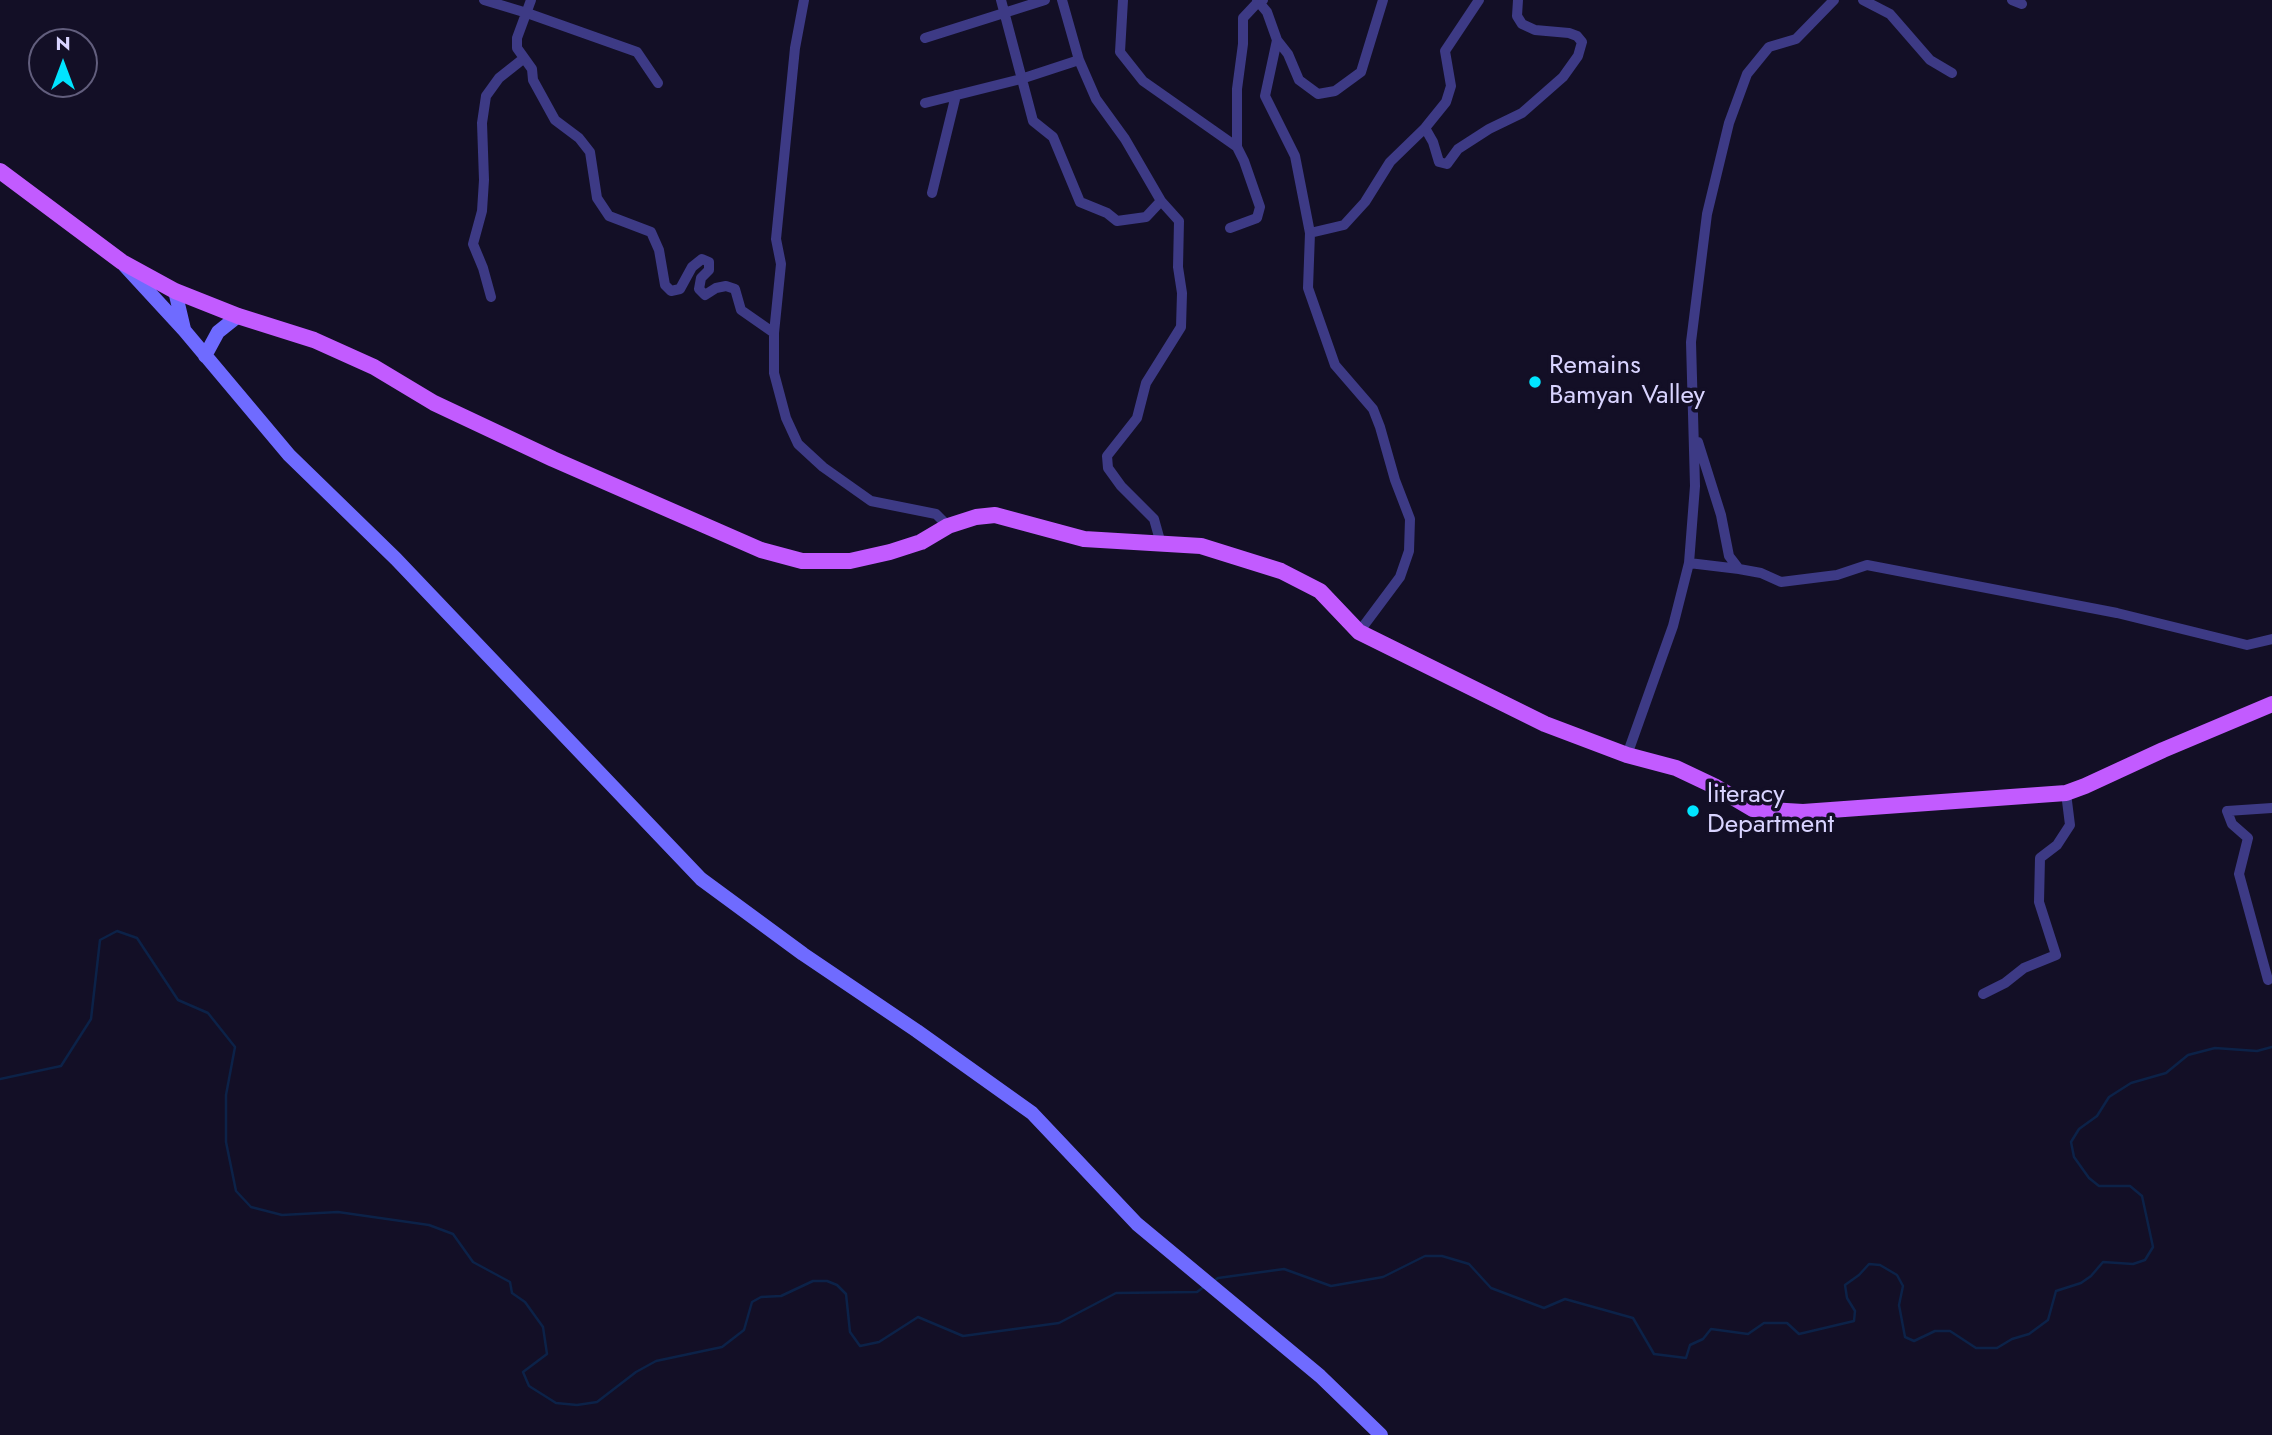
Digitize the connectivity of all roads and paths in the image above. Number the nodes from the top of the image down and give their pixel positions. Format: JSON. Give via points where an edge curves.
{"nodes":[{"id":1,"x":484,"y":0,"type":"edge"},
{"id":2,"x":531,"y":0,"type":"edge"},
{"id":3,"x":804,"y":0,"type":"edge"},
{"id":4,"x":1001,"y":0,"type":"edge"},
{"id":5,"x":1045,"y":0,"type":"edge"},
{"id":6,"x":1062,"y":0,"type":"edge"},
{"id":7,"x":1123,"y":0,"type":"edge"},
{"id":8,"x":1383,"y":0,"type":"edge"},
{"id":9,"x":1479,"y":0,"type":"edge"},
{"id":10,"x":1518,"y":0,"type":"edge"},
{"id":11,"x":1834,"y":0,"type":"edge"},
{"id":12,"x":1863,"y":0,"type":"edge"},
{"id":13,"x":1260,"y":1,"type":"edge"},
{"id":14,"x":1004,"y":12,"type":"junction"},
{"id":15,"x":527,"y":13,"type":"junction"},
{"id":16,"x":925,"y":38,"type":"dead end"},
{"id":17,"x":1277,"y":40,"type":"junction"},
{"id":18,"x":523,"y":59,"type":"junction"},
{"id":19,"x":1079,"y":60,"type":"junction"},
{"id":20,"x":1952,"y":73,"type":"dead end"},
{"id":21,"x":1021,"y":79,"type":"junction"},
{"id":22,"x":658,"y":83,"type":"dead end"},
{"id":23,"x":956,"y":95,"type":"junction"},
{"id":24,"x":925,"y":103,"type":"dead end"},
{"id":25,"x":1425,"y":128,"type":"junction"},
{"id":26,"x":1237,"y":147,"type":"junction"},
{"id":27,"x":0,"y":171,"type":"edge"},
{"id":28,"x":932,"y":193,"type":"dead end"},
{"id":29,"x":1161,"y":201,"type":"junction"},
{"id":30,"x":1230,"y":228,"type":"dead end"},
{"id":31,"x":1310,"y":233,"type":"junction"},
{"id":32,"x":122,"y":262,"type":"junction"},
{"id":33,"x":175,"y":291,"type":"junction"},
{"id":34,"x":491,"y":297,"type":"dead end"},
{"id":35,"x":238,"y":316,"type":"junction"},
{"id":36,"x":184,"y":330,"type":"junction"},
{"id":37,"x":774,"y":333,"type":"junction"},
{"id":38,"x":205,"y":356,"type":"junction"},
{"id":39,"x":1694,"y":431,"type":"junction"},
{"id":40,"x":948,"y":526,"type":"junction"},
{"id":41,"x":1161,"y":544,"type":"junction"},
{"id":42,"x":1689,"y":563,"type":"junction"},
{"id":43,"x":1740,"y":569,"type":"junction"},
{"id":44,"x":1359,"y":632,"type":"junction"},
{"id":45,"x":2272,"y":639,"type":"edge"},
{"id":46,"x":2272,"y":704,"type":"edge"},
{"id":47,"x":1627,"y":755,"type":"junction"},
{"id":48,"x":2066,"y":793,"type":"junction"},
{"id":49,"x":2272,"y":808,"type":"edge"},
{"id":50,"x":2268,"y":980,"type":"dead end"},
{"id":51,"x":1983,"y":993,"type":"dead end"},
{"id":52,"x":1381,"y":1435,"type":"edge"}],
"edges":[{"from":1,"to":15,"type":"street"},
{"from":2,"to":15,"type":"street"},
{"from":3,"to":37,"type":"street","via":[[776,239],[781,264]]},
{"from":4,"to":14,"type":"street"},
{"from":5,"to":14,"type":"street"},
{"from":6,"to":19,"type":"street"},
{"from":7,"to":26,"type":"street","via":[[1120,52],[1143,81]]},
{"from":8,"to":17,"type":"street","via":[[1361,72],[1335,91],[1318,94],[1298,80]]},
{"from":9,"to":25,"type":"street","via":[[1445,51],[1451,86],[1446,102]]},
{"from":10,"to":25,"type":"street","via":[[1517,16],[1522,24],[1569,33],[1582,42],[1563,77],[1522,113],[1458,149],[1447,164],[1439,162]]},
{"from":11,"to":39,"type":"street","via":[[1796,39],[1769,47],[1747,74],[1729,123],[1707,214],[1691,342]]},
{"from":12,"to":20,"type":"street","via":[[1890,14],[1930,60]]},
{"from":13,"to":17,"type":"street"},
{"from":13,"to":26,"type":"street","via":[[1243,18]]},
{"from":14,"to":16,"type":"street"},
{"from":14,"to":21,"type":"street"},
{"from":15,"to":18,"type":"street","via":[[517,38]]},
{"from":15,"to":22,"type":"street","via":[[637,52]]},
{"from":17,"to":31,"type":"street","via":[[1265,96],[1295,156]]},
{"from":18,"to":34,"type":"street","via":[[499,78],[486,96],[482,123],[482,211],[473,244]]},
{"from":18,"to":37,"type":"street","via":[[555,120],[590,152],[597,198],[609,216],[651,232],[665,285],[671,291],[680,289],[692,267],[702,259],[709,262],[699,289],[705,295],[716,288],[735,289],[741,310]]},
{"from":19,"to":21,"type":"street"},
{"from":19,"to":29,"type":"street","via":[[1096,99]]},
{"from":21,"to":23,"type":"street"},
{"from":21,"to":29,"type":"street","via":[[1033,121],[1053,137],[1080,202],[1117,222],[1146,217]]},
{"from":23,"to":24,"type":"street"},
{"from":23,"to":28,"type":"street"},
{"from":25,"to":31,"type":"street","via":[[1390,162],[1344,225]]},
{"from":26,"to":30,"type":"street","via":[[1260,207],[1256,218]]},
{"from":27,"to":32,"type":"main road"},
{"from":29,"to":41,"type":"street","via":[[1179,221],[1181,327],[1146,383],[1137,418],[1107,456],[1108,468],[1121,486],[1154,519]]},
{"from":31,"to":44,"type":"street","via":[[1308,288],[1335,365],[1373,409],[1410,519],[1409,551],[1400,577]]},
{"from":32,"to":33,"type":"main road"},
{"from":32,"to":36,"type":"main road"},
{"from":33,"to":35,"type":"main road"},
{"from":33,"to":36,"type":"main road"},
{"from":35,"to":38,"type":"main road","via":[[218,332]]},
{"from":35,"to":40,"type":"main road","via":[[314,340],[374,367],[446,409],[761,551],[802,561],[850,561],[921,542]]},
{"from":36,"to":38,"type":"main road"},
{"from":37,"to":40,"type":"street","via":[[774,373],[798,444],[871,501],[936,514]]},
{"from":38,"to":52,"type":"main road","via":[[289,455],[412,576],[701,879],[1032,1113],[1137,1224],[1320,1376]]},
{"from":39,"to":42,"type":"street"},
{"from":39,"to":43,"type":"street","via":[[1729,556]]},
{"from":40,"to":41,"type":"main road","via":[[995,515],[1084,539]]},
{"from":41,"to":44,"type":"main road","via":[[1201,546],[1281,571],[1320,591]]},
{"from":42,"to":43,"type":"street"},
{"from":42,"to":47,"type":"street","via":[[1673,626]]},
{"from":43,"to":45,"type":"street","via":[[1782,582],[1837,575],[1867,565],[2117,613],[2247,645]]},
{"from":44,"to":47,"type":"main road","via":[[1545,724]]},
{"from":46,"to":48,"type":"main road"},
{"from":47,"to":48,"type":"main road","via":[[1676,768],[1753,809],[1803,812]]},
{"from":48,"to":51,"type":"street","via":[[2070,825],[2057,845],[2040,858],[2039,902],[2056,955]]},
{"from":49,"to":50,"type":"street","via":[[2227,811],[2232,824],[2248,838],[2239,874]]}]}
